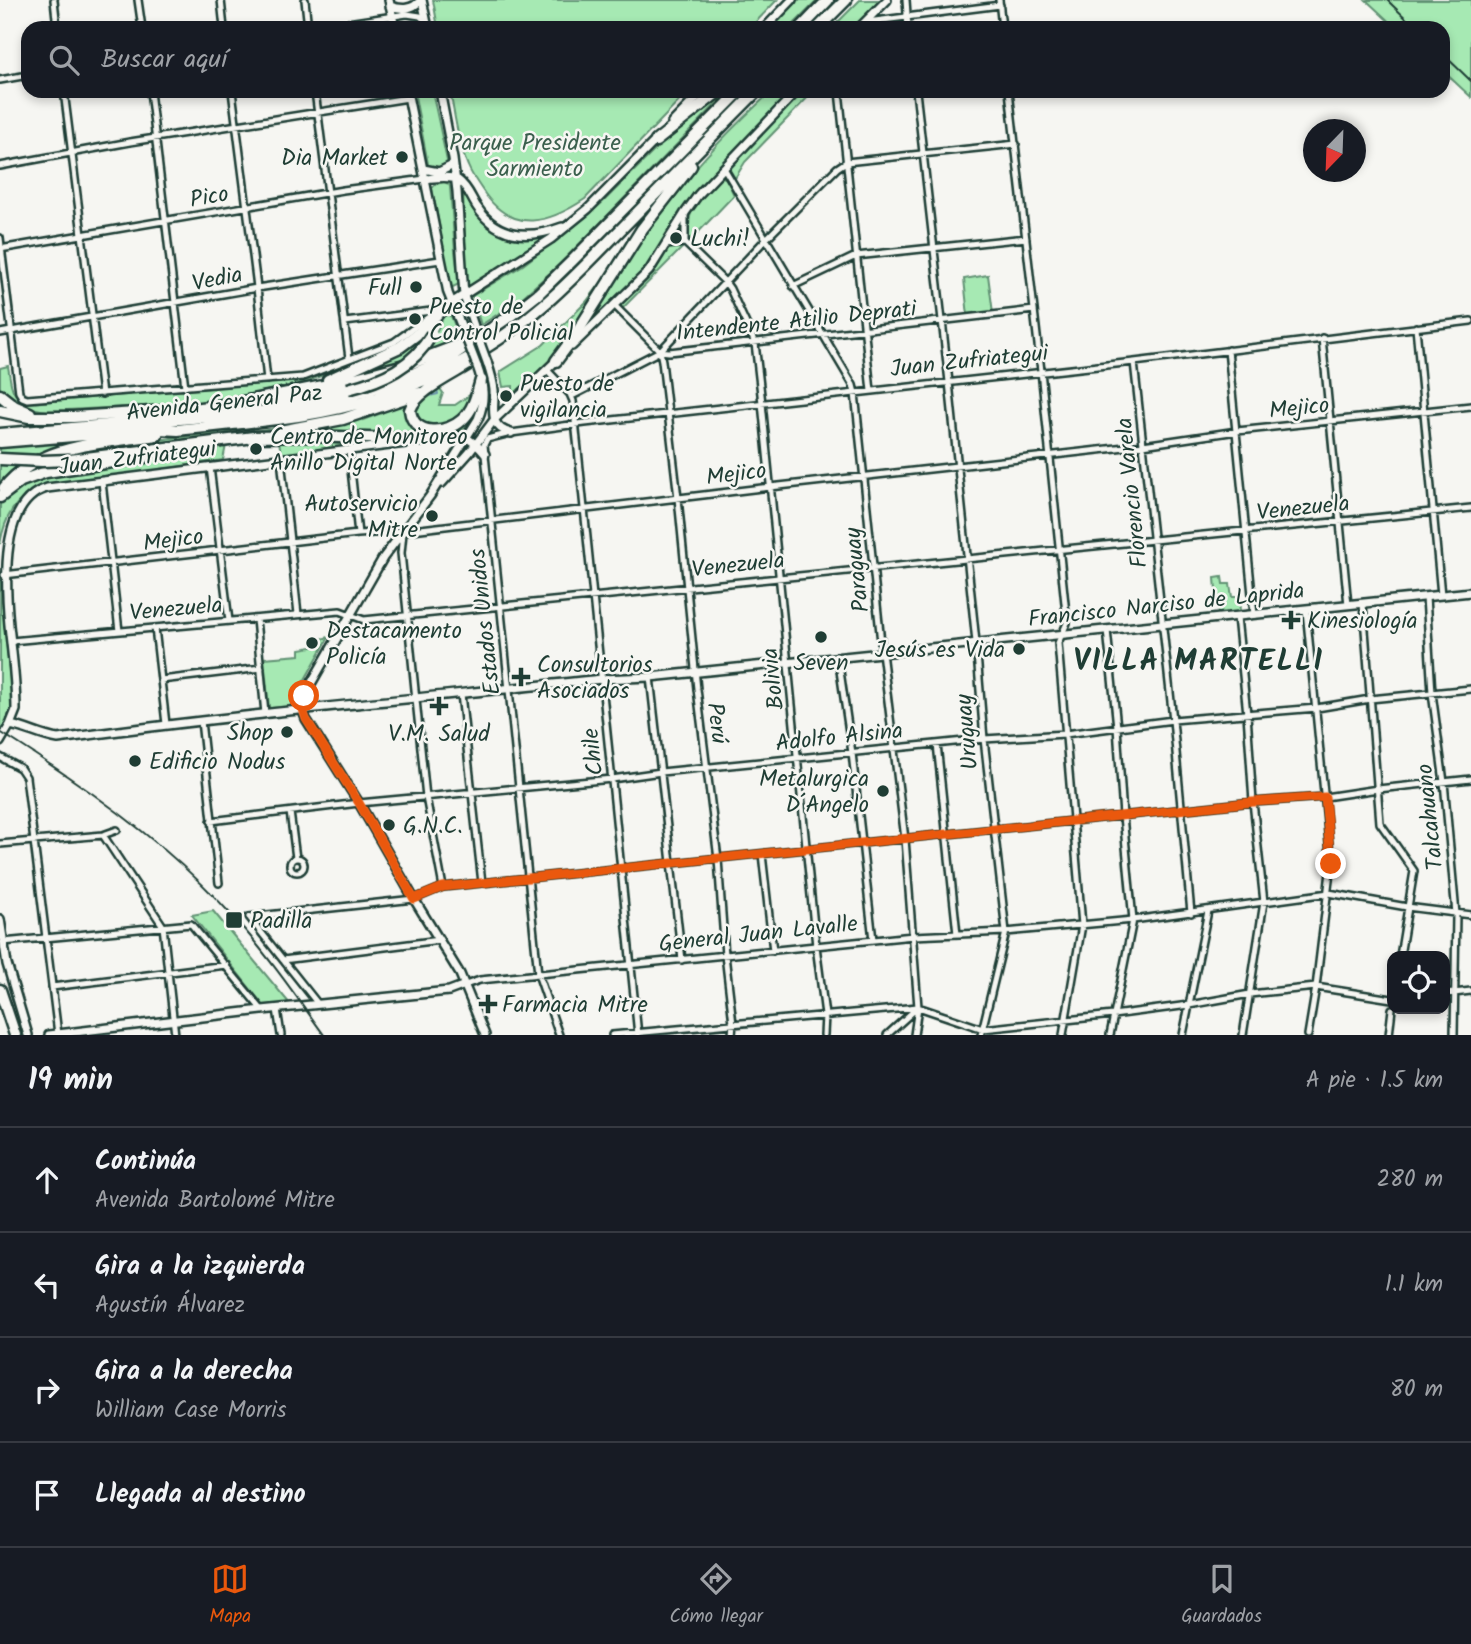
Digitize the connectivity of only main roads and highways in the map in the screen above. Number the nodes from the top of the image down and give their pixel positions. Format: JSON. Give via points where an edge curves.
{"nodes":[{"id":1,"x":421,"y":0,"type":"edge"},
{"id":2,"x":792,"y":0,"type":"edge"},
{"id":3,"x":828,"y":0,"type":"edge"},
{"id":4,"x":887,"y":0,"type":"edge"},
{"id":5,"x":845,"y":1,"type":"edge"},
{"id":6,"x":390,"y":3,"type":"edge"},
{"id":7,"x":394,"y":21,"type":"edge"},
{"id":8,"x":426,"y":21,"type":"edge"},
{"id":9,"x":772,"y":21,"type":"edge"},
{"id":10,"x":808,"y":21,"type":"edge"},
{"id":11,"x":825,"y":21,"type":"edge"},
{"id":12,"x":866,"y":21,"type":"edge"},
{"id":13,"x":409,"y":98,"type":"edge"},
{"id":14,"x":441,"y":98,"type":"edge"},
{"id":15,"x":696,"y":98,"type":"edge"},
{"id":16,"x":710,"y":98,"type":"edge"},
{"id":17,"x":733,"y":98,"type":"edge"},
{"id":18,"x":750,"y":98,"type":"edge"},
{"id":19,"x":790,"y":98,"type":"edge"},
{"id":20,"x":721,"y":128,"type":"junction"},
{"id":21,"x":656,"y":141,"type":"junction"},
{"id":22,"x":453,"y":165,"type":"junction"},
{"id":23,"x":423,"y":169,"type":"junction"},
{"id":24,"x":455,"y":178,"type":"junction"},
{"id":25,"x":425,"y":179,"type":"junction"},
{"id":26,"x":566,"y":226,"type":"junction"},
{"id":27,"x":464,"y":296,"type":"junction"},
{"id":28,"x":447,"y":306,"type":"junction"},
{"id":29,"x":516,"y":327,"type":"junction"},
{"id":30,"x":472,"y":334,"type":"junction"},
{"id":31,"x":556,"y":361,"type":"junction"},
{"id":32,"x":481,"y":380,"type":"junction"},
{"id":33,"x":307,"y":388,"type":"junction"},
{"id":34,"x":424,"y":391,"type":"junction"},
{"id":35,"x":0,"y":395,"type":"edge"},
{"id":36,"x":482,"y":409,"type":"junction"},
{"id":37,"x":0,"y":411,"type":"edge"},
{"id":38,"x":44,"y":416,"type":"junction"},
{"id":39,"x":216,"y":416,"type":"junction"},
{"id":40,"x":495,"y":420,"type":"junction"},
{"id":41,"x":178,"y":430,"type":"junction"},
{"id":42,"x":479,"y":430,"type":"junction"},
{"id":43,"x":511,"y":433,"type":"road end"},
{"id":44,"x":0,"y":434,"type":"edge"},
{"id":45,"x":254,"y":437,"type":"junction"},
{"id":46,"x":467,"y":438,"type":"junction"},
{"id":47,"x":423,"y":440,"type":"junction"},
{"id":48,"x":0,"y":442,"type":"edge"},
{"id":49,"x":189,"y":444,"type":"junction"},
{"id":50,"x":476,"y":445,"type":"junction"},
{"id":51,"x":485,"y":454,"type":"road end"},
{"id":52,"x":0,"y":459,"type":"edge"},
{"id":53,"x":0,"y":495,"type":"edge"},
{"id":54,"x":430,"y":496,"type":"junction"},
{"id":55,"x":1471,"y":592,"type":"edge"},
{"id":56,"x":302,"y":710,"type":"junction"},
{"id":57,"x":10,"y":725,"type":"junction"},
{"id":58,"x":0,"y":743,"type":"edge"},
{"id":59,"x":0,"y":919,"type":"edge"},
{"id":60,"x":465,"y":985,"type":"junction"},
{"id":61,"x":0,"y":990,"type":"edge"},
{"id":62,"x":116,"y":1031,"type":"edge"},
{"id":63,"x":16,"y":1035,"type":"edge"},
{"id":64,"x":28,"y":1035,"type":"edge"},
{"id":65,"x":55,"y":1035,"type":"edge"},
{"id":66,"x":485,"y":1035,"type":"edge"}],
"edges":[{"from":1,"to":6,"type":"main road","via":[[408,9]]},
{"from":1,"to":8,"type":"main road"},
{"from":2,"to":9,"type":"main road"},
{"from":3,"to":10,"type":"highway"},
{"from":4,"to":12,"type":"main road"},
{"from":5,"to":11,"type":"highway"},
{"from":6,"to":7,"type":"main road"},
{"from":13,"to":23,"type":"main road"},
{"from":14,"to":22,"type":"main road"},
{"from":15,"to":21,"type":"main road","name":"Avenida General Paz"},
{"from":16,"to":21,"type":"highway"},
{"from":17,"to":30,"type":"highway","name":"Avenida General Paz","via":[[558,276],[524,306]]},
{"from":18,"to":20,"type":"highway","name":"Avenida General Paz"},
{"from":19,"to":31,"type":"main road","via":[[698,195],[649,271]]},
{"from":20,"to":29,"type":"highway","name":"Avenida General Paz","via":[[571,279]]},
{"from":20,"to":31,"type":"highway","via":[[642,229]]},
{"from":21,"to":26,"type":"main road","name":"Avenida General Paz"},
{"from":22,"to":23,"type":"main road","via":[[439,172]]},
{"from":22,"to":24,"type":"main road"},
{"from":23,"to":25,"type":"main road"},
{"from":24,"to":25,"type":"main road"},
{"from":24,"to":26,"type":"main road","via":[[484,216],[503,230],[531,235]]},
{"from":24,"to":27,"type":"main road"},
{"from":25,"to":28,"type":"main road"},
{"from":26,"to":27,"type":"main road","name":"Avenida General Paz"},
{"from":27,"to":28,"type":"main road","name":"Avenida General Paz"},
{"from":27,"to":30,"type":"main road"},
{"from":28,"to":30,"type":"main road"},
{"from":28,"to":33,"type":"highway","via":[[400,347]]},
{"from":28,"to":39,"type":"highway","bridge":true,"via":[[419,352],[384,378]]},
{"from":29,"to":34,"type":"highway","via":[[469,365]]},
{"from":29,"to":41,"type":"highway","name":"Avenida General Paz","via":[[458,363],[376,399],[300,417]]},
{"from":30,"to":32,"type":"main road","bridge":true},
{"from":30,"to":33,"type":"highway","name":"Avenida General Paz","via":[[412,363]]},
{"from":30,"to":39,"type":"highway","name":"Avenida General Paz","via":[[453,355],[369,390],[296,408]]},
{"from":30,"to":40,"type":"main road","bridge":true,"via":[[494,385]]},
{"from":31,"to":40,"type":"main road"},
{"from":32,"to":34,"type":"highway","via":[[467,415],[444,429],[425,430],[412,420],[412,404]]},
{"from":32,"to":36,"type":"main road"},
{"from":33,"to":38,"type":"highway","name":"Avenida General Paz","via":[[212,407]]},
{"from":34,"to":45,"type":"highway","via":[[343,419]]},
{"from":35,"to":38,"type":"highway","via":[[14,406]]},
{"from":36,"to":42,"type":"main road"},
{"from":36,"to":46,"type":"main road"},
{"from":37,"to":38,"type":"highway","name":"Avenida General Paz"},
{"from":39,"to":44,"type":"highway","name":"Avenida General Paz"},
{"from":40,"to":42,"type":"main road"},
{"from":40,"to":43,"type":"main road","via":[[500,429]]},
{"from":40,"to":50,"type":"main road"},
{"from":41,"to":48,"type":"highway","name":"Avenida General Paz"},
{"from":41,"to":53,"type":"highway","via":[[50,454],[26,467]]},
{"from":42,"to":46,"type":"main road"},
{"from":42,"to":50,"type":"main road"},
{"from":45,"to":47,"type":"highway"},
{"from":45,"to":49,"type":"highway"},
{"from":46,"to":47,"type":"main road","name":"Juan Zufriategui"},
{"from":46,"to":50,"type":"main road"},
{"from":46,"to":54,"type":"main road"},
{"from":47,"to":57,"type":"main road","name":"Juan Zufriategui","via":[[33,492],[16,510],[4,556],[16,710]]},
{"from":49,"to":52,"type":"highway","bridge":true,"via":[[70,460]]},
{"from":49,"to":53,"type":"highway","via":[[170,452],[46,472]]},
{"from":50,"to":51,"type":"main road"},
{"from":50,"to":54,"type":"main road"},
{"from":54,"to":56,"type":"main road","via":[[383,558],[304,696]]},
{"from":55,"to":56,"type":"main road","name":"Francisco Narciso de Laprida"},
{"from":56,"to":57,"type":"main road","name":"Francisco Narciso de Laprida","via":[[58,739]]},
{"from":56,"to":60,"type":"main road"},
{"from":57,"to":58,"type":"main road"},
{"from":59,"to":64,"type":"main road","via":[[7,964]]},
{"from":60,"to":62,"type":"main road","name":"General Juan Lavalle"},
{"from":60,"to":66,"type":"main road"},
{"from":61,"to":63,"type":"highway"},
{"from":62,"to":65,"type":"main road","name":"General Juan Lavalle"}]}
